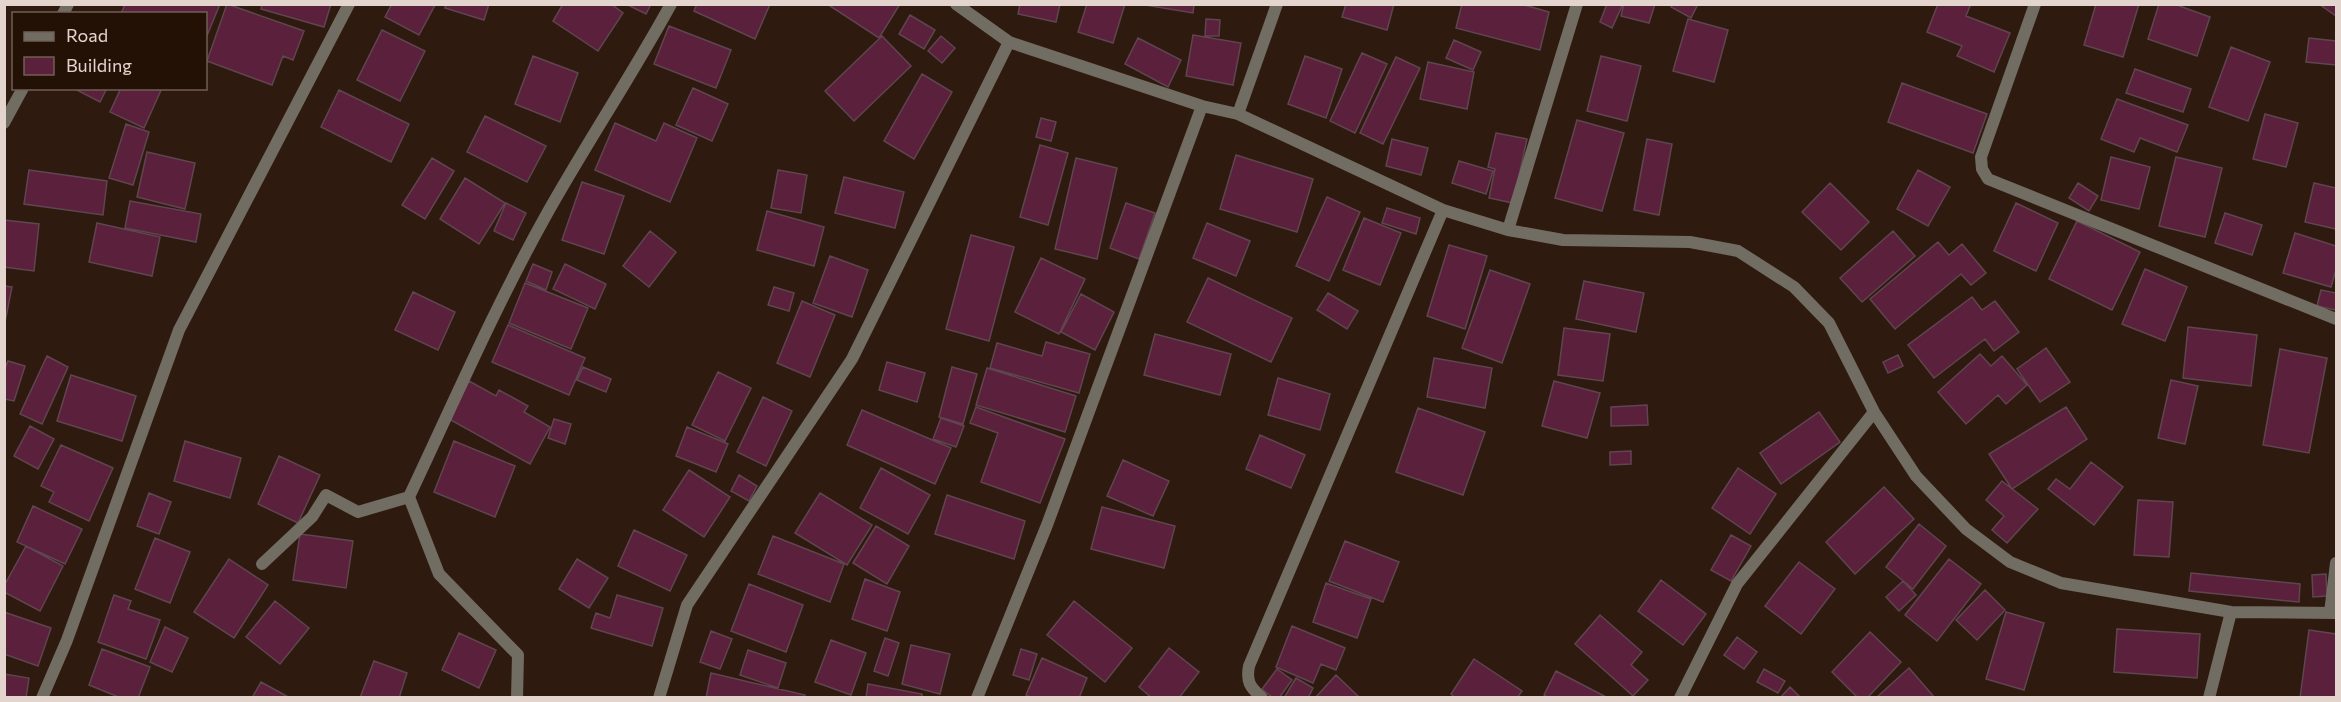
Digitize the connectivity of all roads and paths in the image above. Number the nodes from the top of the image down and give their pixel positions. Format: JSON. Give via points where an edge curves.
{"nodes":[{"id":1,"x":349,"y":4,"type":"edge"},
{"id":2,"x":672,"y":4,"type":"edge"},
{"id":3,"x":956,"y":4,"type":"edge"},
{"id":4,"x":1277,"y":4,"type":"edge"},
{"id":5,"x":1577,"y":4,"type":"edge"},
{"id":6,"x":2035,"y":4,"type":"edge"},
{"id":7,"x":1009,"y":42,"type":"junction"},
{"id":8,"x":22,"y":90,"type":"edge"},
{"id":9,"x":1202,"y":106,"type":"junction"},
{"id":10,"x":1238,"y":114,"type":"junction"},
{"id":11,"x":4,"y":123,"type":"edge"},
{"id":12,"x":1443,"y":210,"type":"junction"},
{"id":13,"x":1508,"y":230,"type":"junction"},
{"id":14,"x":2337,"y":319,"type":"edge"},
{"id":15,"x":1874,"y":412,"type":"junction"},
{"id":16,"x":409,"y":497,"type":"junction"},
{"id":17,"x":2337,"y":563,"type":"edge"},
{"id":18,"x":262,"y":564,"type":"dead end"},
{"id":19,"x":2231,"y":612,"type":"junction"},
{"id":20,"x":2333,"y":613,"type":"edge"},
{"id":21,"x":42,"y":698,"type":"edge"},
{"id":22,"x":517,"y":698,"type":"edge"},
{"id":23,"x":659,"y":698,"type":"edge"},
{"id":24,"x":977,"y":698,"type":"edge"},
{"id":25,"x":1262,"y":698,"type":"edge"},
{"id":26,"x":1680,"y":698,"type":"edge"},
{"id":27,"x":2209,"y":698,"type":"edge"}],
"edges":[{"from":1,"to":21,"type":"street","via":[[179,330],[67,640]]},
{"from":2,"to":16,"type":"street","via":[[544,219]]},
{"from":3,"to":7,"type":"street"},
{"from":4,"to":10,"type":"street"},
{"from":5,"to":13,"type":"street"},
{"from":6,"to":14,"type":"street","via":[[1981,157],[1988,179]]},
{"from":7,"to":9,"type":"street"},
{"from":7,"to":23,"type":"street","via":[[852,359],[687,605]]},
{"from":8,"to":11,"type":"street"},
{"from":9,"to":10,"type":"street"},
{"from":9,"to":24,"type":"street","via":[[1047,525]]},
{"from":10,"to":12,"type":"street"},
{"from":12,"to":13,"type":"street"},
{"from":12,"to":25,"type":"street","via":[[1249,666],[1250,687]]},
{"from":13,"to":15,"type":"street","via":[[1563,240],[1690,242],[1738,251],[1794,287],[1829,323]]},
{"from":15,"to":19,"type":"street","via":[[1916,476],[1966,529],[2010,562],[2061,583]]},
{"from":15,"to":26,"type":"street","via":[[1737,584]]},
{"from":16,"to":18,"type":"street","via":[[358,512],[326,495],[312,517]]},
{"from":16,"to":22,"type":"street","via":[[439,574],[518,655]]},
{"from":17,"to":20,"type":"street"},
{"from":19,"to":20,"type":"street"},
{"from":19,"to":27,"type":"street"}]}
